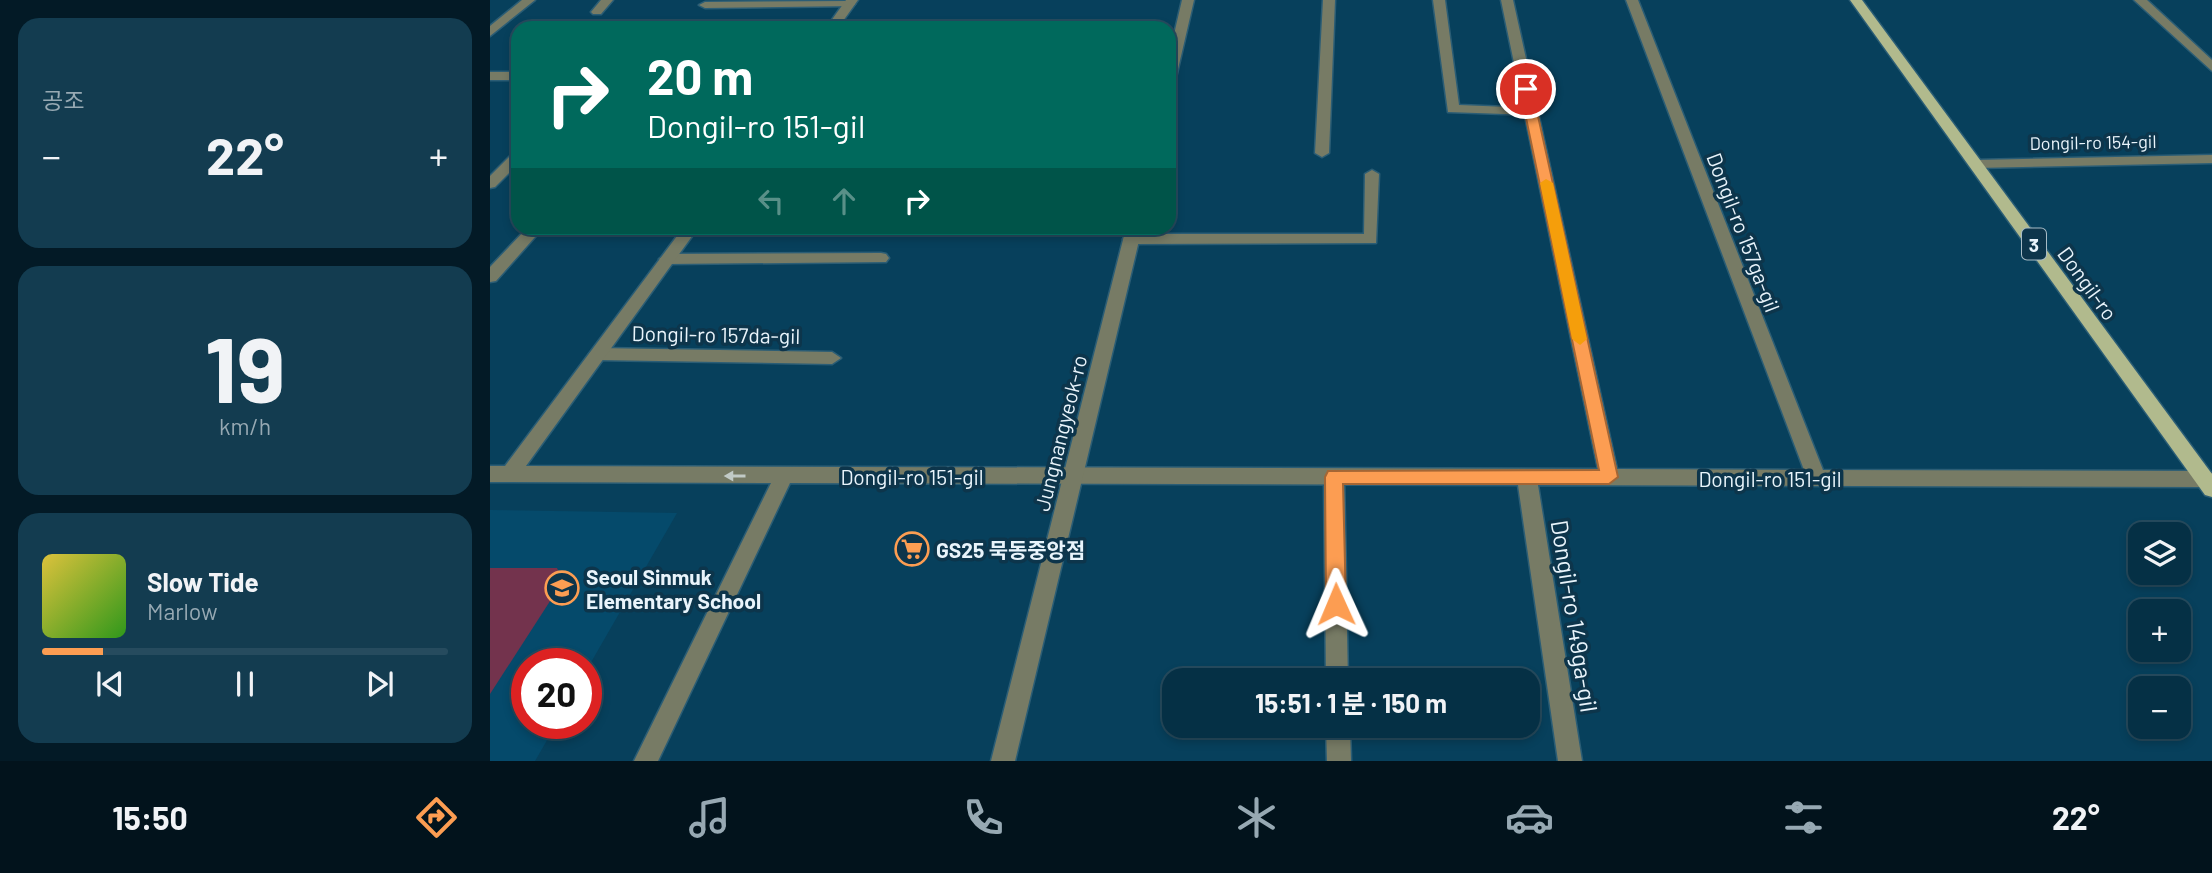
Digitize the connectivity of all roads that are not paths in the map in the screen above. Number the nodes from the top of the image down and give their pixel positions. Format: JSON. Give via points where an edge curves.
{"nodes":[{"id":1,"x":528,"y":0,"type":"edge"},
{"id":2,"x":607,"y":0,"type":"edge"},
{"id":3,"x":1188,"y":0,"type":"edge"},
{"id":4,"x":1329,"y":0,"type":"edge"},
{"id":5,"x":1439,"y":0,"type":"edge"},
{"id":6,"x":1507,"y":0,"type":"edge"},
{"id":7,"x":1632,"y":0,"type":"edge"},
{"id":8,"x":1856,"y":0,"type":"edge"},
{"id":9,"x":2140,"y":0,"type":"edge"},
{"id":10,"x":851,"y":2,"type":"edge"},
{"id":11,"x":705,"y":5,"type":"dead end"},
{"id":12,"x":597,"y":12,"type":"dead end"},
{"id":13,"x":837,"y":21,"type":"edge"},
{"id":14,"x":491,"y":31,"type":"edge"},
{"id":15,"x":1176,"y":40,"type":"edge"},
{"id":16,"x":2212,"y":67,"type":"edge"},
{"id":17,"x":490,"y":76,"type":"edge"},
{"id":18,"x":511,"y":76,"type":"edge"},
{"id":19,"x":1531,"y":111,"type":"junction"},
{"id":20,"x":1322,"y":153,"type":"dead end"},
{"id":21,"x":2212,"y":159,"type":"edge"},
{"id":22,"x":511,"y":163,"type":"edge"},
{"id":23,"x":1976,"y":164,"type":"junction"},
{"id":24,"x":1372,"y":174,"type":"dead end"},
{"id":25,"x":490,"y":184,"type":"edge"},
{"id":26,"x":1176,"y":234,"type":"edge"},
{"id":27,"x":529,"y":235,"type":"edge"},
{"id":28,"x":685,"y":235,"type":"edge"},
{"id":29,"x":1133,"y":235,"type":"edge"},
{"id":30,"x":881,"y":258,"type":"dead end"},
{"id":31,"x":667,"y":259,"type":"junction"},
{"id":32,"x":490,"y":277,"type":"edge"},
{"id":33,"x":598,"y":355,"type":"junction"},
{"id":34,"x":832,"y":358,"type":"dead end"},
{"id":35,"x":490,"y":474,"type":"edge"},
{"id":36,"x":510,"y":474,"type":"junction"},
{"id":37,"x":784,"y":476,"type":"junction"},
{"id":38,"x":1073,"y":476,"type":"junction"},
{"id":39,"x":1334,"y":477,"type":"junction"},
{"id":40,"x":1609,"y":477,"type":"junction"},
{"id":41,"x":1527,"y":478,"type":"junction"},
{"id":42,"x":1817,"y":478,"type":"junction"},
{"id":43,"x":2208,"y":484,"type":"edge"},
{"id":44,"x":1337,"y":668,"type":"edge"},
{"id":45,"x":1338,"y":738,"type":"edge"},
{"id":46,"x":646,"y":761,"type":"edge"},
{"id":47,"x":1003,"y":761,"type":"edge"},
{"id":48,"x":1339,"y":761,"type":"edge"},
{"id":49,"x":1570,"y":761,"type":"edge"}],
"edges":[{"from":1,"to":14,"type":"street"},
{"from":2,"to":12,"type":"street"},
{"from":3,"to":15,"type":"street"},
{"from":4,"to":20,"type":"street"},
{"from":5,"to":19,"type":"street","via":[[1453,110]]},
{"from":6,"to":19,"type":"street"},
{"from":7,"to":42,"type":"street","name":"Dongil-ro 157ga-gil"},
{"from":8,"to":23,"type":"main road","name":"Dongil-ro","number":"3"},
{"from":9,"to":16,"type":"street"},
{"from":10,"to":11,"type":"street"},
{"from":10,"to":13,"type":"street"},
{"from":17,"to":18,"type":"street"},
{"from":19,"to":40,"type":"street"},
{"from":21,"to":23,"type":"street","name":"Dongil-ro 154-gil"},
{"from":22,"to":25,"type":"street"},
{"from":23,"to":43,"type":"main road","name":"Dongil-ro","number":"3"},
{"from":24,"to":26,"type":"street","name":"Jungnangyeok-ro","via":[[1371,239]]},
{"from":27,"to":32,"type":"street"},
{"from":28,"to":31,"type":"street","name":"Dongil-ro 157da-gil"},
{"from":29,"to":38,"type":"street","name":"Jungnangyeok-ro"},
{"from":30,"to":31,"type":"street"},
{"from":31,"to":33,"type":"street","name":"Dongil-ro 157da-gil"},
{"from":33,"to":34,"type":"street","name":"Dongil-ro 157da-gil"},
{"from":33,"to":36,"type":"street","name":"Dongil-ro 157da-gil"},
{"from":35,"to":36,"type":"street","name":"Dongil-ro 151-gil"},
{"from":37,"to":36,"type":"street","name":"Dongil-ro 151-gil","one_way":true},
{"from":37,"to":38,"type":"street","name":"Dongil-ro 151-gil"},
{"from":37,"to":46,"type":"street"},
{"from":38,"to":39,"type":"street","name":"Dongil-ro 151-gil"},
{"from":38,"to":47,"type":"street","name":"Jungnangyeok-ro"},
{"from":39,"to":41,"type":"street","name":"Dongil-ro 151-gil"},
{"from":39,"to":44,"type":"street"},
{"from":40,"to":41,"type":"street","name":"Dongil-ro 151-gil"},
{"from":40,"to":42,"type":"street","name":"Dongil-ro 151-gil"},
{"from":41,"to":49,"type":"street","name":"Dongil-ro 149ga-gil"},
{"from":42,"to":43,"type":"street","name":"Dongil-ro 151-gil"},
{"from":45,"to":48,"type":"street"}]}
